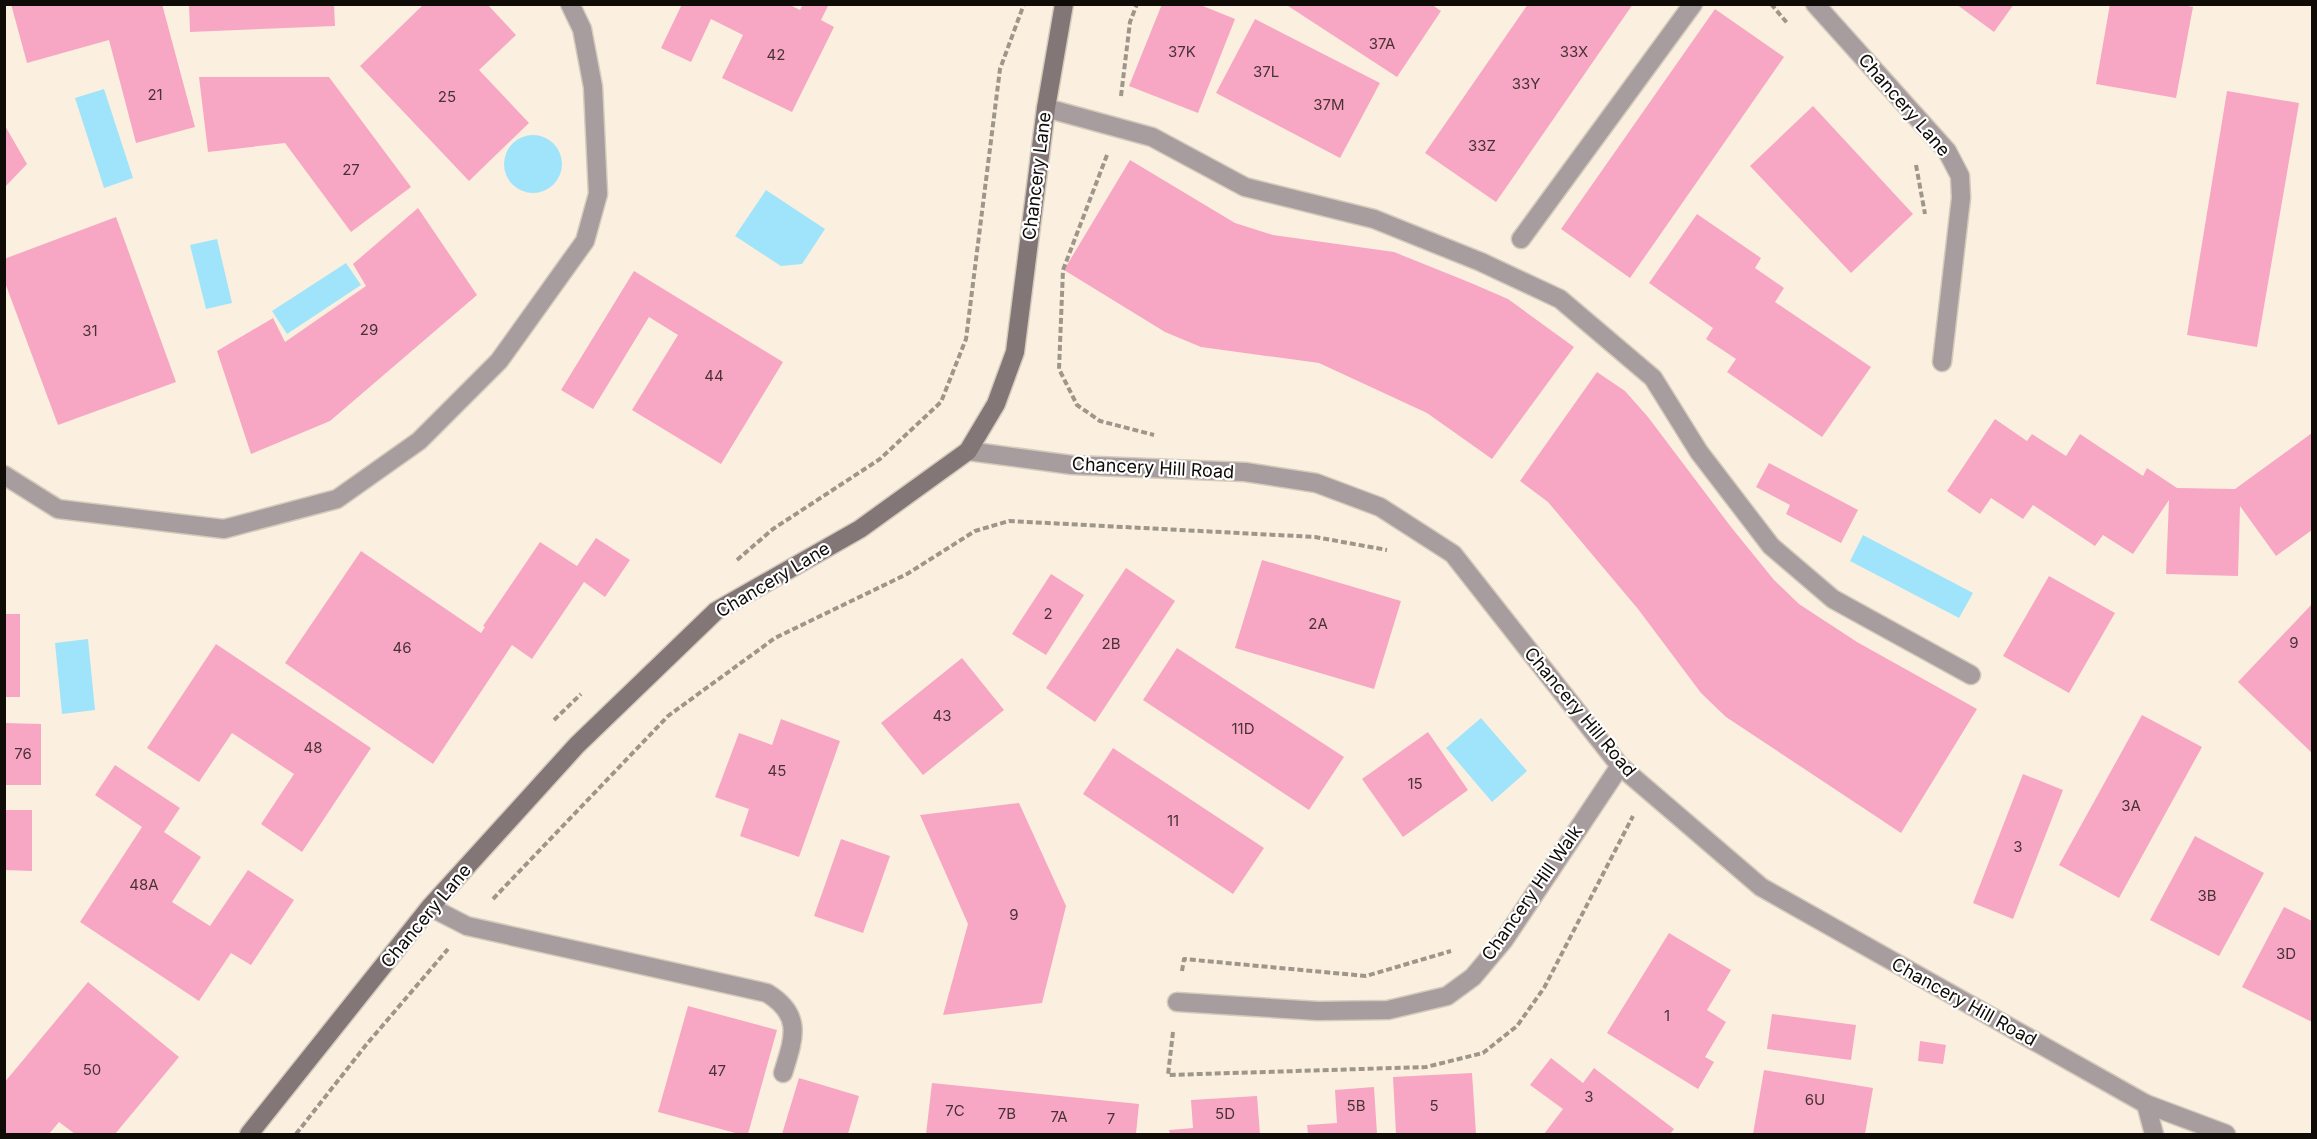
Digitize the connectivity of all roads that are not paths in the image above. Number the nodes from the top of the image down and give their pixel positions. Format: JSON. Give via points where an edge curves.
{"nodes":[{"id":1,"x":570,"y":4,"type":"edge"},
{"id":2,"x":1064,"y":4,"type":"edge"},
{"id":3,"x":1693,"y":4,"type":"edge"},
{"id":4,"x":1815,"y":4,"type":"edge"},
{"id":5,"x":1046,"y":108,"type":"junction"},
{"id":6,"x":1521,"y":239,"type":"dead end"},
{"id":7,"x":1942,"y":362,"type":"dead end"},
{"id":8,"x":968,"y":451,"type":"junction"},
{"id":9,"x":4,"y":475,"type":"edge"},
{"id":10,"x":1971,"y":675,"type":"dead end"},
{"id":11,"x":1620,"y":765,"type":"junction"},
{"id":12,"x":430,"y":907,"type":"junction"},
{"id":13,"x":1177,"y":1002,"type":"road end"},
{"id":14,"x":783,"y":1073,"type":"dead end"},
{"id":15,"x":2146,"y":1104,"type":"junction"},
{"id":16,"x":249,"y":1134,"type":"edge"},
{"id":17,"x":2154,"y":1134,"type":"edge"},
{"id":18,"x":2226,"y":1134,"type":"edge"}],
"edges":[{"from":1,"to":9,"type":"street","via":[[582,29],[593,87],[598,194],[585,241],[499,361],[419,441],[337,500],[224,529],[58,508]]},
{"from":2,"to":5,"type":"street","name":"Chancery Lane"},
{"from":3,"to":6,"type":"street"},
{"from":4,"to":7,"type":"street","name":"Chancery Lane","via":[[1947,151],[1960,176],[1961,198]]},
{"from":5,"to":8,"type":"street","name":"Chancery Lane","via":[[1015,352],[996,404]]},
{"from":5,"to":10,"type":"street","via":[[1152,137],[1245,187],[1374,219],[1560,299],[1653,378],[1699,452],[1771,546],[1833,598]]},
{"from":8,"to":11,"type":"street","name":"Chancery Hill Road","via":[[1072,465],[1245,472],[1316,483],[1380,507],[1453,554]]},
{"from":8,"to":12,"type":"street","name":"Chancery Lane","via":[[860,529],[716,611],[577,745]]},
{"from":11,"to":13,"type":"street","name":"Chancery Hill Walk","via":[[1504,940],[1473,977],[1447,996],[1377,1010],[1318,1011]]},
{"from":11,"to":15,"type":"street","name":"Chancery Hill Road","via":[[1761,887]]},
{"from":12,"to":14,"type":"street","via":[[467,926],[767,993],[783,1003],[792,1016],[793,1043]]},
{"from":12,"to":16,"type":"street","name":"Chancery Lane"},
{"from":15,"to":17,"type":"street"},
{"from":15,"to":18,"type":"street","name":"Chancery Hill Road"}]}
